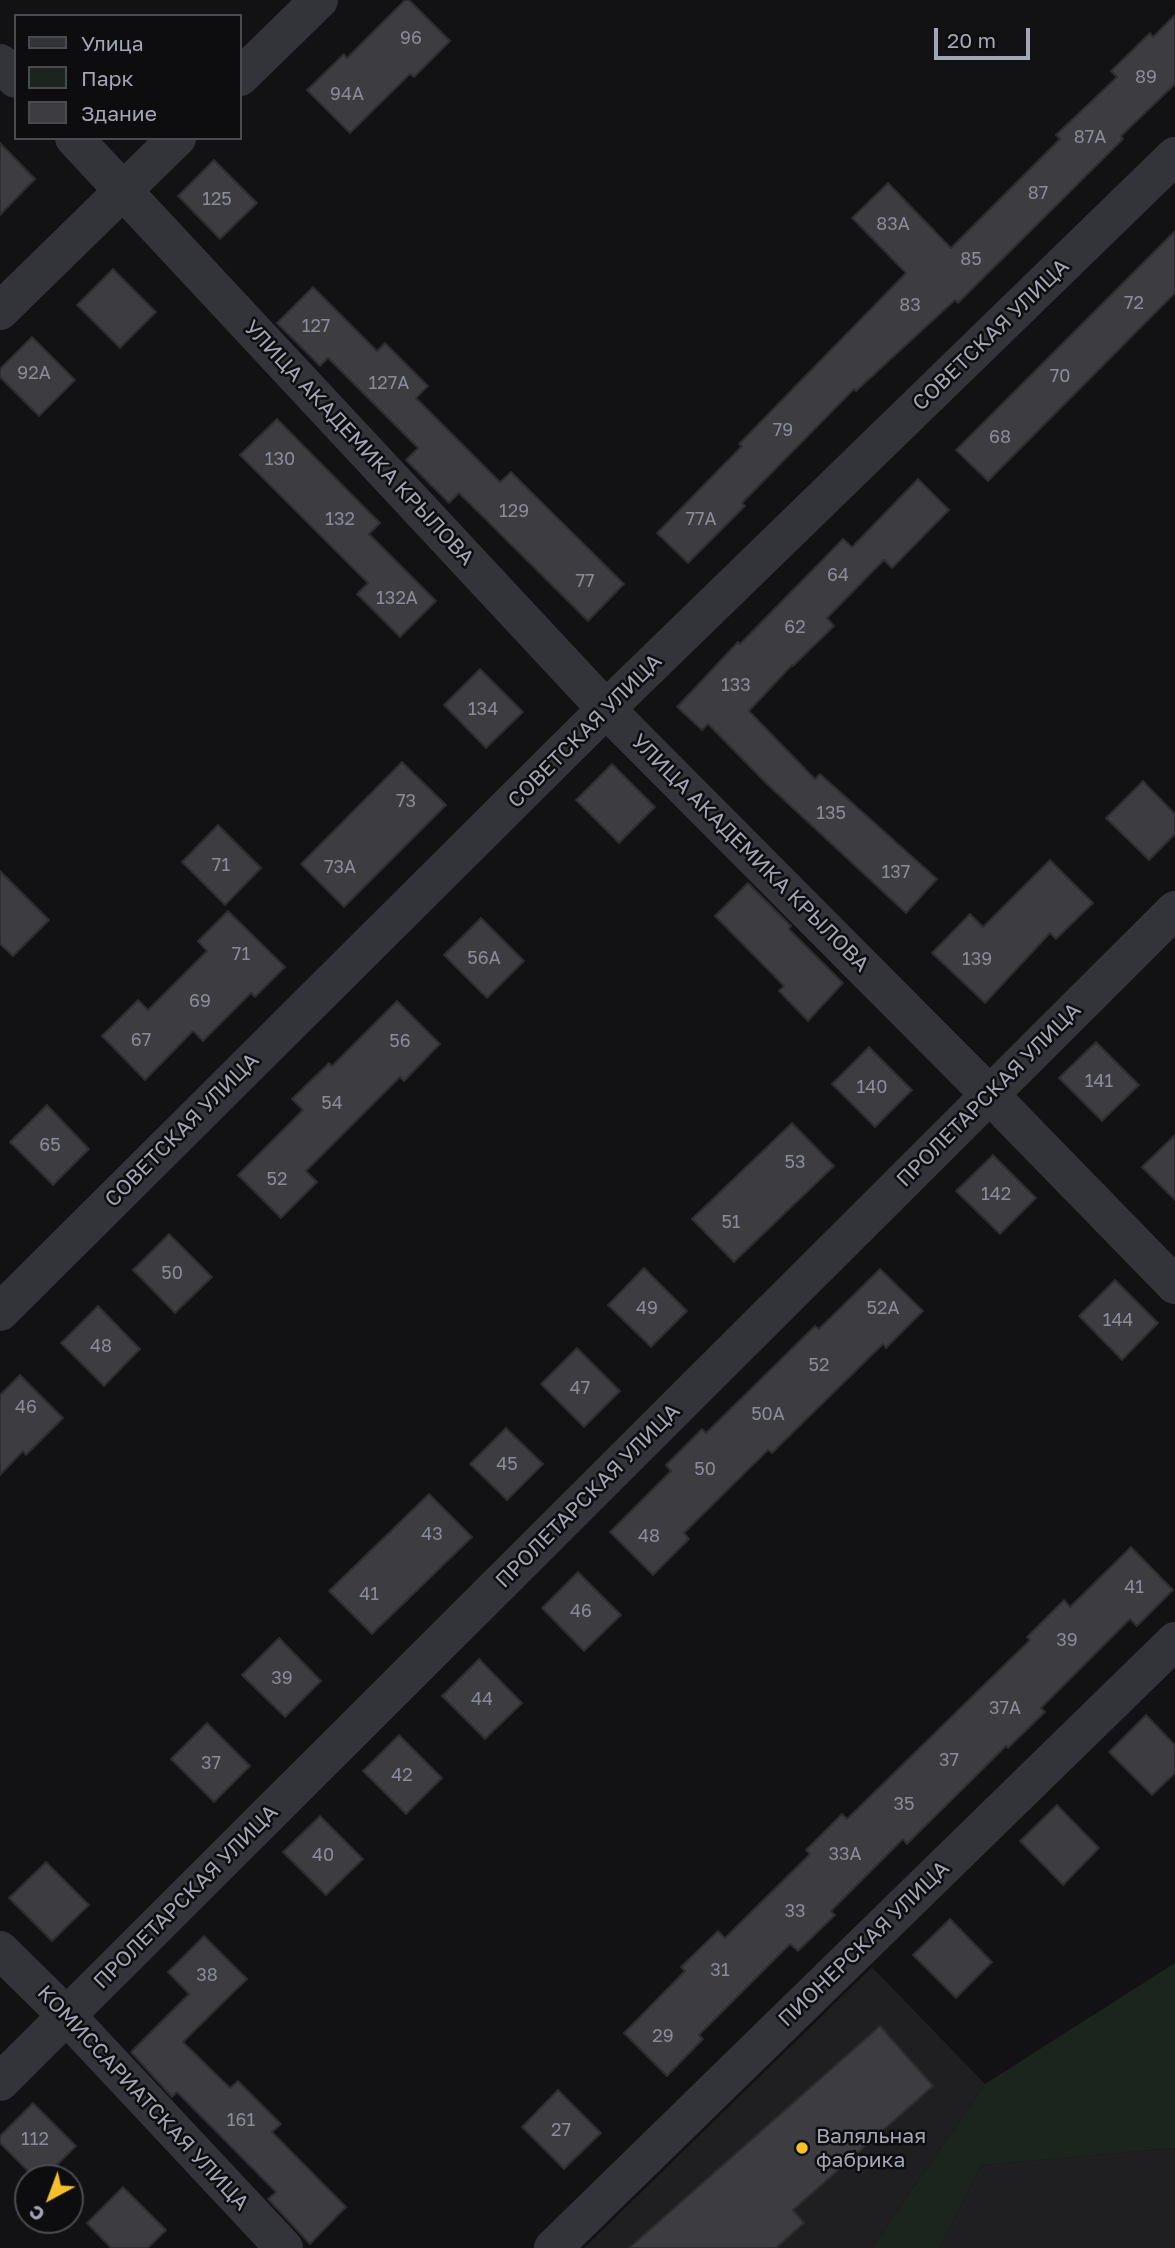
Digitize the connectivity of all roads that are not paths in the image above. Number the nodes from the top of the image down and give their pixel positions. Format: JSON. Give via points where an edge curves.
{"nodes":[{"id":1,"x":319,"y":0,"type":"edge"},
{"id":2,"x":0,"y":63,"type":"edge"},
{"id":3,"x":242,"y":75,"type":"edge"},
{"id":4,"x":14,"y":77,"type":"edge"},
{"id":5,"x":76,"y":140,"type":"edge"},
{"id":6,"x":175,"y":140,"type":"edge"},
{"id":7,"x":1175,"y":156,"type":"edge"},
{"id":8,"x":124,"y":190,"type":"junction"},
{"id":9,"x":0,"y":311,"type":"edge"},
{"id":10,"x":606,"y":709,"type":"junction"},
{"id":11,"x":1175,"y":910,"type":"edge"},
{"id":12,"x":989,"y":1095,"type":"junction"},
{"id":13,"x":1175,"y":1285,"type":"edge"},
{"id":14,"x":0,"y":1312,"type":"edge"},
{"id":15,"x":1175,"y":1640,"type":"edge"},
{"id":16,"x":0,"y":1950,"type":"edge"},
{"id":17,"x":67,"y":2016,"type":"junction"},
{"id":18,"x":0,"y":2082,"type":"edge"},
{"id":19,"x":284,"y":2248,"type":"edge"},
{"id":20,"x":553,"y":2248,"type":"edge"}],
"edges":[{"from":1,"to":3,"type":"street"},
{"from":2,"to":4,"type":"street"},
{"from":5,"to":8,"type":"street","name":"УЛИЦА АКАДЕМИКА КРЫЛОВА"},
{"from":6,"to":8,"type":"street"},
{"from":7,"to":10,"type":"street","name":"СОВЕТСКАЯ УЛИЦА"},
{"from":8,"to":9,"type":"street"},
{"from":8,"to":10,"type":"street","name":"УЛИЦА АКАДЕМИКА КРЫЛОВА"},
{"from":10,"to":12,"type":"street","name":"УЛИЦА АКАДЕМИКА КРЫЛОВА"},
{"from":10,"to":14,"type":"street","name":"СОВЕТСКАЯ УЛИЦА"},
{"from":11,"to":12,"type":"street","name":"ПРОЛЕТАРСКАЯ УЛИЦА"},
{"from":12,"to":13,"type":"street","name":"УЛИЦА АКАДЕМИКА КРЫЛОВА"},
{"from":12,"to":17,"type":"street","name":"ПРОЛЕТАРСКАЯ УЛИЦА"},
{"from":15,"to":20,"type":"street","name":"ПИОНЕРСКАЯ УЛИЦА"},
{"from":16,"to":17,"type":"street","name":"КОМИССАРИАТСКАЯ УЛИЦА"},
{"from":17,"to":18,"type":"street","name":"ПРОЛЕТАРСКАЯ УЛИЦА"},
{"from":17,"to":19,"type":"street","name":"КОМИССАРИАТСКАЯ УЛИЦА"}]}
